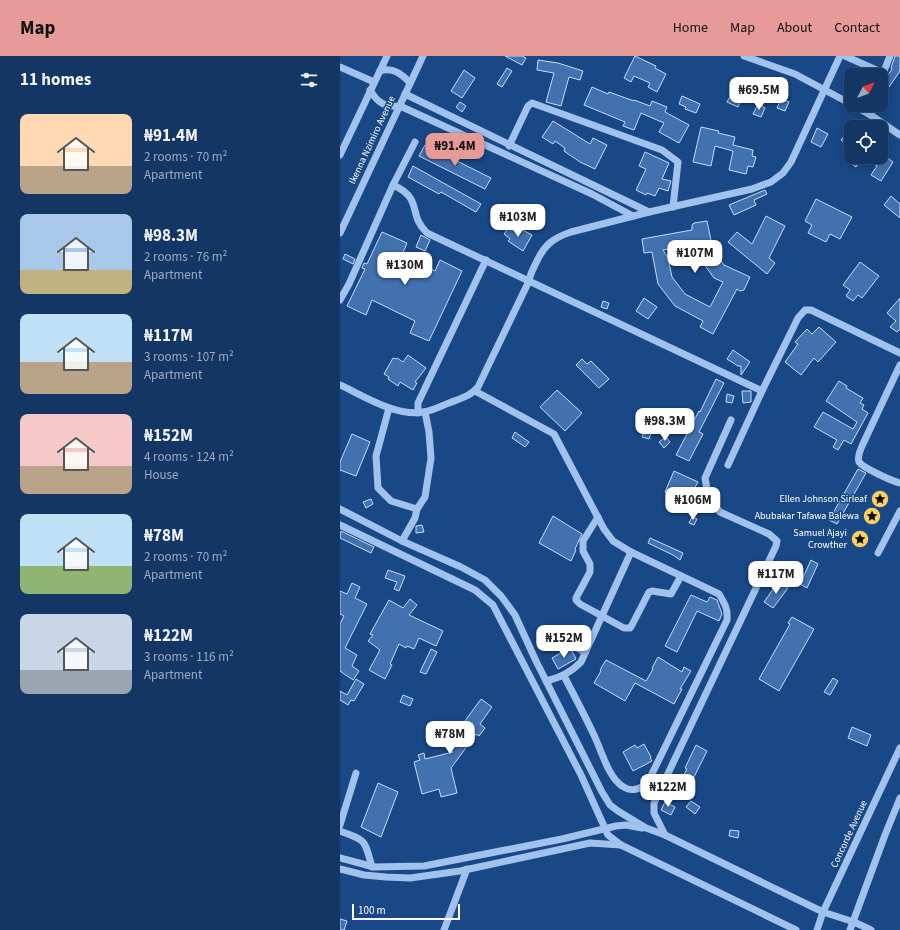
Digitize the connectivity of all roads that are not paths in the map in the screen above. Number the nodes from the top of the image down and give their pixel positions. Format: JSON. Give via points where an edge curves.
{"nodes":[{"id":1,"x":387,"y":56,"type":"edge"},
{"id":2,"x":423,"y":56,"type":"edge"},
{"id":3,"x":744,"y":56,"type":"edge"},
{"id":4,"x":840,"y":56,"type":"edge"},
{"id":5,"x":845,"y":56,"type":"edge"},
{"id":6,"x":890,"y":56,"type":"edge"},
{"id":7,"x":340,"y":67,"type":"edge"},
{"id":8,"x":380,"y":71,"type":"junction"},
{"id":9,"x":374,"y":82,"type":"junction"},
{"id":10,"x":410,"y":83,"type":"junction"},
{"id":11,"x":824,"y":89,"type":"junction"},
{"id":12,"x":370,"y":90,"type":"junction"},
{"id":13,"x":405,"y":94,"type":"junction"},
{"id":14,"x":844,"y":100,"type":"edge"},
{"id":15,"x":400,"y":106,"type":"junction"},
{"id":16,"x":865,"y":112,"type":"edge"},
{"id":17,"x":900,"y":135,"type":"edge"},
{"id":18,"x":416,"y":142,"type":"dead end"},
{"id":19,"x":509,"y":146,"type":"junction"},
{"id":20,"x":340,"y":155,"type":"edge"},
{"id":21,"x":393,"y":185,"type":"junction"},
{"id":22,"x":673,"y":207,"type":"junction"},
{"id":23,"x":649,"y":212,"type":"junction"},
{"id":24,"x":633,"y":216,"type":"junction"},
{"id":25,"x":340,"y":233,"type":"edge"},
{"id":26,"x":486,"y":260,"type":"junction"},
{"id":27,"x":529,"y":281,"type":"junction"},
{"id":28,"x":340,"y":300,"type":"edge"},
{"id":29,"x":900,"y":353,"type":"edge"},
{"id":30,"x":900,"y":365,"type":"edge"},
{"id":31,"x":340,"y":384,"type":"edge"},
{"id":32,"x":475,"y":391,"type":"junction"},
{"id":33,"x":762,"y":391,"type":"junction"},
{"id":34,"x":389,"y":408,"type":"junction"},
{"id":35,"x":421,"y":413,"type":"junction"},
{"id":36,"x":731,"y":420,"type":"dead end"},
{"id":37,"x":728,"y":465,"type":"dead end"},
{"id":38,"x":892,"y":481,"type":"junction"},
{"id":39,"x":900,"y":483,"type":"edge"},
{"id":40,"x":900,"y":488,"type":"edge"},
{"id":41,"x":340,"y":509,"type":"edge"},
{"id":42,"x":417,"y":509,"type":"junction"},
{"id":43,"x":900,"y":511,"type":"edge"},
{"id":44,"x":598,"y":517,"type":"junction"},
{"id":45,"x":340,"y":525,"type":"edge"},
{"id":46,"x":402,"y":540,"type":"junction"},
{"id":47,"x":631,"y":552,"type":"junction"},
{"id":48,"x":878,"y":553,"type":"dead end"},
{"id":49,"x":681,"y":576,"type":"junction"},
{"id":50,"x":493,"y":588,"type":"junction"},
{"id":51,"x":484,"y":597,"type":"junction"},
{"id":52,"x":601,"y":617,"type":"junction"},
{"id":53,"x":559,"y":640,"type":"dead end"},
{"id":54,"x":585,"y":652,"type":"junction"},
{"id":55,"x":564,"y":676,"type":"junction"},
{"id":56,"x":546,"y":681,"type":"junction"},
{"id":57,"x":900,"y":748,"type":"edge"},
{"id":58,"x":356,"y":773,"type":"dead end"},
{"id":59,"x":900,"y":798,"type":"edge"},
{"id":60,"x":340,"y":825,"type":"edge"},
{"id":61,"x":605,"y":828,"type":"junction"},
{"id":62,"x":646,"y":828,"type":"junction"},
{"id":63,"x":340,"y":831,"type":"edge"},
{"id":64,"x":665,"y":835,"type":"junction"},
{"id":65,"x":621,"y":845,"type":"junction"},
{"id":66,"x":340,"y":858,"type":"edge"},
{"id":67,"x":372,"y":866,"type":"junction"},
{"id":68,"x":340,"y":869,"type":"edge"},
{"id":69,"x":467,"y":869,"type":"junction"},
{"id":70,"x":823,"y":912,"type":"junction"},
{"id":71,"x":854,"y":922,"type":"junction"},
{"id":72,"x":444,"y":930,"type":"edge"},
{"id":73,"x":796,"y":930,"type":"edge"},
{"id":74,"x":817,"y":930,"type":"edge"},
{"id":75,"x":850,"y":930,"type":"edge"},
{"id":76,"x":871,"y":930,"type":"edge"}],
"edges":[{"from":1,"to":8,"type":"street"},
{"from":2,"to":10,"type":"street","name":"Ikenna Nzimiro Avenue"},
{"from":3,"to":11,"type":"street","via":[[794,74]]},
{"from":4,"to":11,"type":"street"},
{"from":5,"to":6,"type":"street","via":[[881,72],[884,71]]},
{"from":7,"to":9,"type":"street"},
{"from":8,"to":9,"type":"street"},
{"from":8,"to":10,"type":"street","via":[[386,69],[399,73]]},
{"from":9,"to":12,"type":"street"},
{"from":10,"to":13,"type":"street","name":"Ikenna Nzimiro Avenue"},
{"from":11,"to":14,"type":"street"},
{"from":11,"to":22,"type":"street","via":[[783,173],[771,182],[752,189]]},
{"from":12,"to":15,"type":"street","via":[[383,104],[391,107]]},
{"from":12,"to":20,"type":"street"},
{"from":13,"to":15,"type":"street","name":"Ikenna Nzimiro Avenue"},
{"from":13,"to":19,"type":"street"},
{"from":15,"to":24,"type":"street","via":[[592,194]]},
{"from":15,"to":25,"type":"street","name":"Ikenna Nzimiro Avenue"},
{"from":16,"to":17,"type":"street"},
{"from":18,"to":21,"type":"street"},
{"from":19,"to":22,"type":"street","via":[[532,102],[662,150],[678,162]]},
{"from":19,"to":23,"type":"street"},
{"from":21,"to":26,"type":"street","via":[[411,196],[417,219],[426,233]]},
{"from":21,"to":28,"type":"street"},
{"from":22,"to":23,"type":"street"},
{"from":23,"to":24,"type":"street"},
{"from":24,"to":27,"type":"street","via":[[571,232],[555,239],[541,252]]},
{"from":26,"to":27,"type":"street"},
{"from":26,"to":35,"type":"street","via":[[418,403]]},
{"from":27,"to":32,"type":"street"},
{"from":27,"to":33,"type":"street"},
{"from":29,"to":33,"type":"street","via":[[811,310],[805,310],[798,318]]},
{"from":30,"to":38,"type":"street","via":[[859,453],[860,463]]},
{"from":31,"to":34,"type":"street"},
{"from":32,"to":35,"type":"street"},
{"from":32,"to":44,"type":"street","via":[[554,434]]},
{"from":33,"to":37,"type":"street"},
{"from":34,"to":35,"type":"street","via":[[405,413]]},
{"from":34,"to":42,"type":"street","via":[[376,456],[378,488],[390,501]]},
{"from":35,"to":42,"type":"street","via":[[429,432],[431,458],[425,497]]},
{"from":36,"to":64,"type":"street","via":[[705,478],[707,490],[720,512],[769,534],[777,541],[654,803],[654,813]]},
{"from":38,"to":39,"type":"street"},
{"from":38,"to":40,"type":"street"},
{"from":41,"to":46,"type":"street"},
{"from":42,"to":46,"type":"street","via":[[415,518]]},
{"from":43,"to":48,"type":"street"},
{"from":44,"to":47,"type":"street","via":[[613,541]]},
{"from":44,"to":52,"type":"street","via":[[583,541],[583,551],[590,564],[590,572],[576,600]]},
{"from":45,"to":51,"type":"street"},
{"from":46,"to":50,"type":"street","via":[[461,567],[485,580]]},
{"from":47,"to":49,"type":"street"},
{"from":47,"to":52,"type":"street"},
{"from":49,"to":52,"type":"street","via":[[671,594],[649,592],[630,628],[624,628]]},
{"from":49,"to":55,"type":"street","via":[[719,594],[726,604],[727,620],[644,786],[630,790],[613,777]]},
{"from":50,"to":51,"type":"street"},
{"from":50,"to":56,"type":"street","via":[[515,615]]},
{"from":51,"to":61,"type":"street","via":[[493,604],[499,614],[581,775]]},
{"from":52,"to":54,"type":"street"},
{"from":53,"to":54,"type":"street"},
{"from":54,"to":55,"type":"street","via":[[576,668]]},
{"from":55,"to":56,"type":"street"},
{"from":56,"to":62,"type":"street","via":[[610,805]]},
{"from":57,"to":70,"type":"street","name":"Concorde Avenue"},
{"from":58,"to":60,"type":"street"},
{"from":59,"to":71,"type":"street"},
{"from":61,"to":62,"type":"street","via":[[626,825]]},
{"from":61,"to":65,"type":"street","via":[[608,835]]},
{"from":61,"to":67,"type":"street","via":[[424,866]]},
{"from":62,"to":64,"type":"street"},
{"from":63,"to":67,"type":"street","via":[[365,843]]},
{"from":64,"to":70,"type":"street"},
{"from":65,"to":69,"type":"street","via":[[590,843]]},
{"from":65,"to":73,"type":"street"},
{"from":66,"to":67,"type":"street"},
{"from":68,"to":69,"type":"street","via":[[386,878],[410,878]]},
{"from":69,"to":72,"type":"street"},
{"from":70,"to":71,"type":"street"},
{"from":70,"to":74,"type":"street","name":"Concorde Avenue"},
{"from":71,"to":75,"type":"street"},
{"from":71,"to":76,"type":"street"}]}
